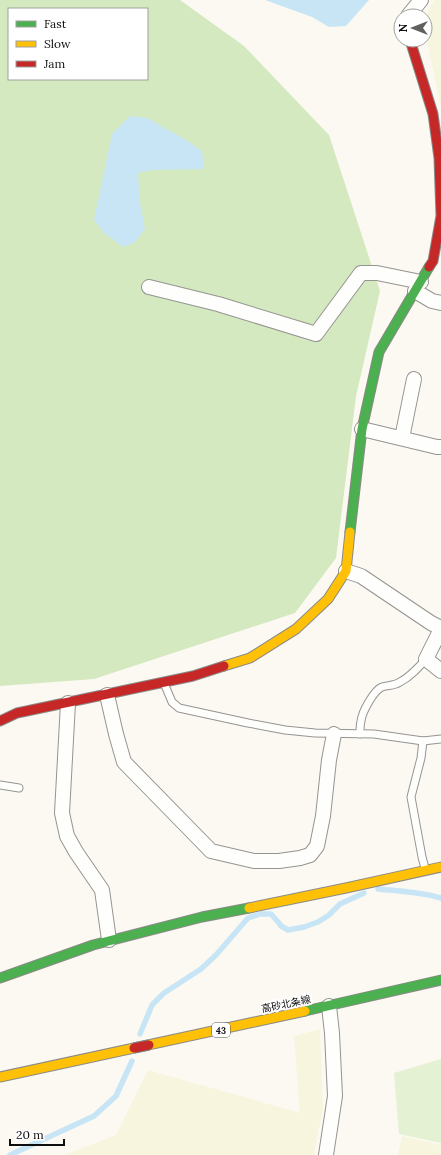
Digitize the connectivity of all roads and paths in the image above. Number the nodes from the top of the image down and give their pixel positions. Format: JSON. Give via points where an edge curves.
{"nodes":[{"id":1,"x":421,"y":0,"type":"edge"},
{"id":2,"x":414,"y":8,"type":"edge"},
{"id":3,"x":412,"y":48,"type":"edge"},
{"id":4,"x":441,"y":198,"type":"edge"},
{"id":5,"x":148,"y":287,"type":"dead end"},
{"id":6,"x":418,"y":287,"type":"junction"},
{"id":7,"x":441,"y":303,"type":"edge"},
{"id":8,"x":414,"y":379,"type":"dead end"},
{"id":9,"x":362,"y":429,"type":"junction"},
{"id":10,"x":402,"y":438,"type":"junction"},
{"id":11,"x":441,"y":447,"type":"edge"},
{"id":12,"x":346,"y":571,"type":"junction"},
{"id":13,"x":441,"y":628,"type":"edge"},
{"id":14,"x":426,"y":659,"type":"junction"},
{"id":15,"x":441,"y":671,"type":"edge"},
{"id":16,"x":164,"y":683,"type":"junction"},
{"id":17,"x":107,"y":695,"type":"junction"},
{"id":18,"x":68,"y":703,"type":"junction"},
{"id":19,"x":0,"y":721,"type":"edge"},
{"id":20,"x":334,"y":734,"type":"junction"},
{"id":21,"x":360,"y":734,"type":"junction"},
{"id":22,"x":441,"y":739,"type":"edge"},
{"id":23,"x":423,"y":741,"type":"junction"},
{"id":24,"x":0,"y":785,"type":"edge"},
{"id":25,"x":19,"y":788,"type":"dead end"},
{"id":26,"x":441,"y":867,"type":"edge"},
{"id":27,"x":426,"y":870,"type":"junction"},
{"id":28,"x":109,"y":940,"type":"junction"},
{"id":29,"x":0,"y":978,"type":"edge"},
{"id":30,"x":441,"y":980,"type":"edge"},
{"id":31,"x":329,"y":1006,"type":"junction"},
{"id":32,"x":149,"y":1045,"type":"dead end"},
{"id":33,"x":134,"y":1048,"type":"dead end"},
{"id":34,"x":0,"y":1077,"type":"edge"},
{"id":35,"x":326,"y":1155,"type":"edge"}],
"edges":[{"from":1,"to":2,"type":"street"},
{"from":3,"to":4,"type":"street","via":[[433,114]]},
{"from":4,"to":6,"type":"street","via":[[441,216],[432,261]]},
{"from":5,"to":6,"type":"street","via":[[218,304],[316,334],[361,273],[378,273]]},
{"from":6,"to":7,"type":"street","via":[[432,301]]},
{"from":6,"to":9,"type":"street","via":[[379,352]]},
{"from":8,"to":10,"type":"street"},
{"from":9,"to":10,"type":"street"},
{"from":9,"to":12,"type":"street"},
{"from":10,"to":11,"type":"street"},
{"from":12,"to":13,"type":"street","via":[[361,576]]},
{"from":12,"to":16,"type":"street","via":[[328,599],[296,630],[250,658]]},
{"from":13,"to":14,"type":"street"},
{"from":14,"to":15,"type":"street"},
{"from":14,"to":21,"type":"lane","via":[[402,682],[381,687],[374,694],[361,720]]},
{"from":16,"to":17,"type":"street"},
{"from":16,"to":20,"type":"lane","via":[[172,702],[179,708],[285,730]]},
{"from":17,"to":18,"type":"street"},
{"from":17,"to":20,"type":"street","via":[[124,762],[211,851],[254,861],[300,858],[310,855],[317,846]]},
{"from":18,"to":19,"type":"street","via":[[17,713]]},
{"from":18,"to":28,"type":"street","via":[[62,813],[67,836],[102,890]]},
{"from":20,"to":21,"type":"lane"},
{"from":21,"to":23,"type":"lane"},
{"from":22,"to":23,"type":"lane"},
{"from":23,"to":27,"type":"lane","via":[[411,797]]},
{"from":24,"to":25,"type":"lane"},
{"from":26,"to":27,"type":"street"},
{"from":27,"to":28,"type":"street","via":[[202,917]]},
{"from":28,"to":29,"type":"street"},
{"from":30,"to":31,"type":"street","name":"高砂北条線","number":"43"},
{"from":31,"to":34,"type":"street","name":"高砂北条線","number":"43"},
{"from":31,"to":35,"type":"street","via":[[335,1096]]},
{"from":32,"to":33,"type":"street","bridge":true}]}
